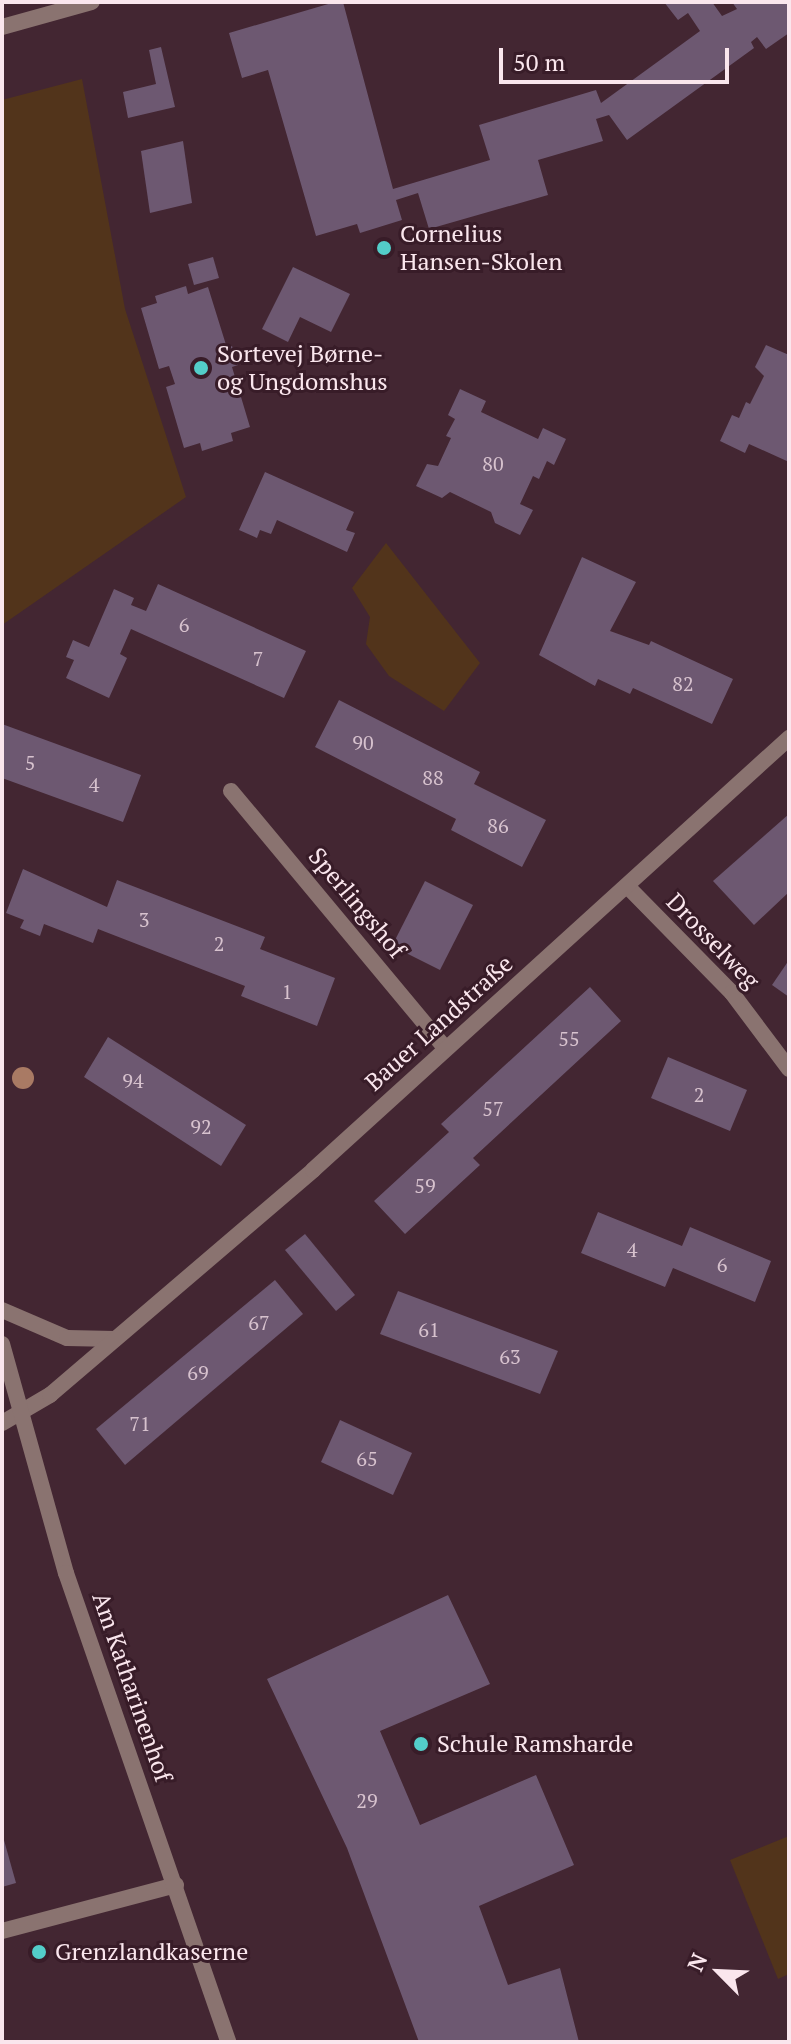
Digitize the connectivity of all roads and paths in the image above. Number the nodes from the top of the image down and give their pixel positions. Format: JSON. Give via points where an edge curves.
{"nodes":[{"id":1,"x":92,"y":2,"type":"edge"},
{"id":2,"x":2,"y":27,"type":"edge"},
{"id":3,"x":789,"y":738,"type":"edge"},
{"id":4,"x":231,"y":791,"type":"dead end"},
{"id":5,"x":628,"y":887,"type":"junction"},
{"id":6,"x":445,"y":1048,"type":"junction"},
{"id":7,"x":789,"y":1069,"type":"edge"},
{"id":8,"x":2,"y":1310,"type":"edge"},
{"id":9,"x":117,"y":1339,"type":"junction"},
{"id":10,"x":2,"y":1344,"type":"edge"},
{"id":11,"x":24,"y":1411,"type":"junction"},
{"id":12,"x":2,"y":1423,"type":"edge"},
{"id":13,"x":176,"y":1885,"type":"junction"},
{"id":14,"x":2,"y":1931,"type":"edge"},
{"id":15,"x":228,"y":2042,"type":"edge"}],
"edges":[{"from":1,"to":2,"type":"street"},
{"from":3,"to":5,"type":"street","name":"Bauer Landstraße"},
{"from":4,"to":6,"type":"street","name":"Sperlingshof"},
{"from":5,"to":6,"type":"street","name":"Bauer Landstraße"},
{"from":5,"to":7,"type":"street","name":"Drosselweg","via":[[732,993]]},
{"from":6,"to":9,"type":"street","name":"Bauer Landstraße"},
{"from":8,"to":9,"type":"street","via":[[67,1338]]},
{"from":9,"to":11,"type":"street","name":"Bauer Landstraße"},
{"from":10,"to":11,"type":"street","name":"Am Katharinenhof"},
{"from":11,"to":12,"type":"street","name":"Bauer Landstraße"},
{"from":11,"to":13,"type":"street","name":"Am Katharinenhof","via":[[66,1573]]},
{"from":13,"to":14,"type":"street"},
{"from":13,"to":15,"type":"street","name":"Am Katharinenhof"}]}
